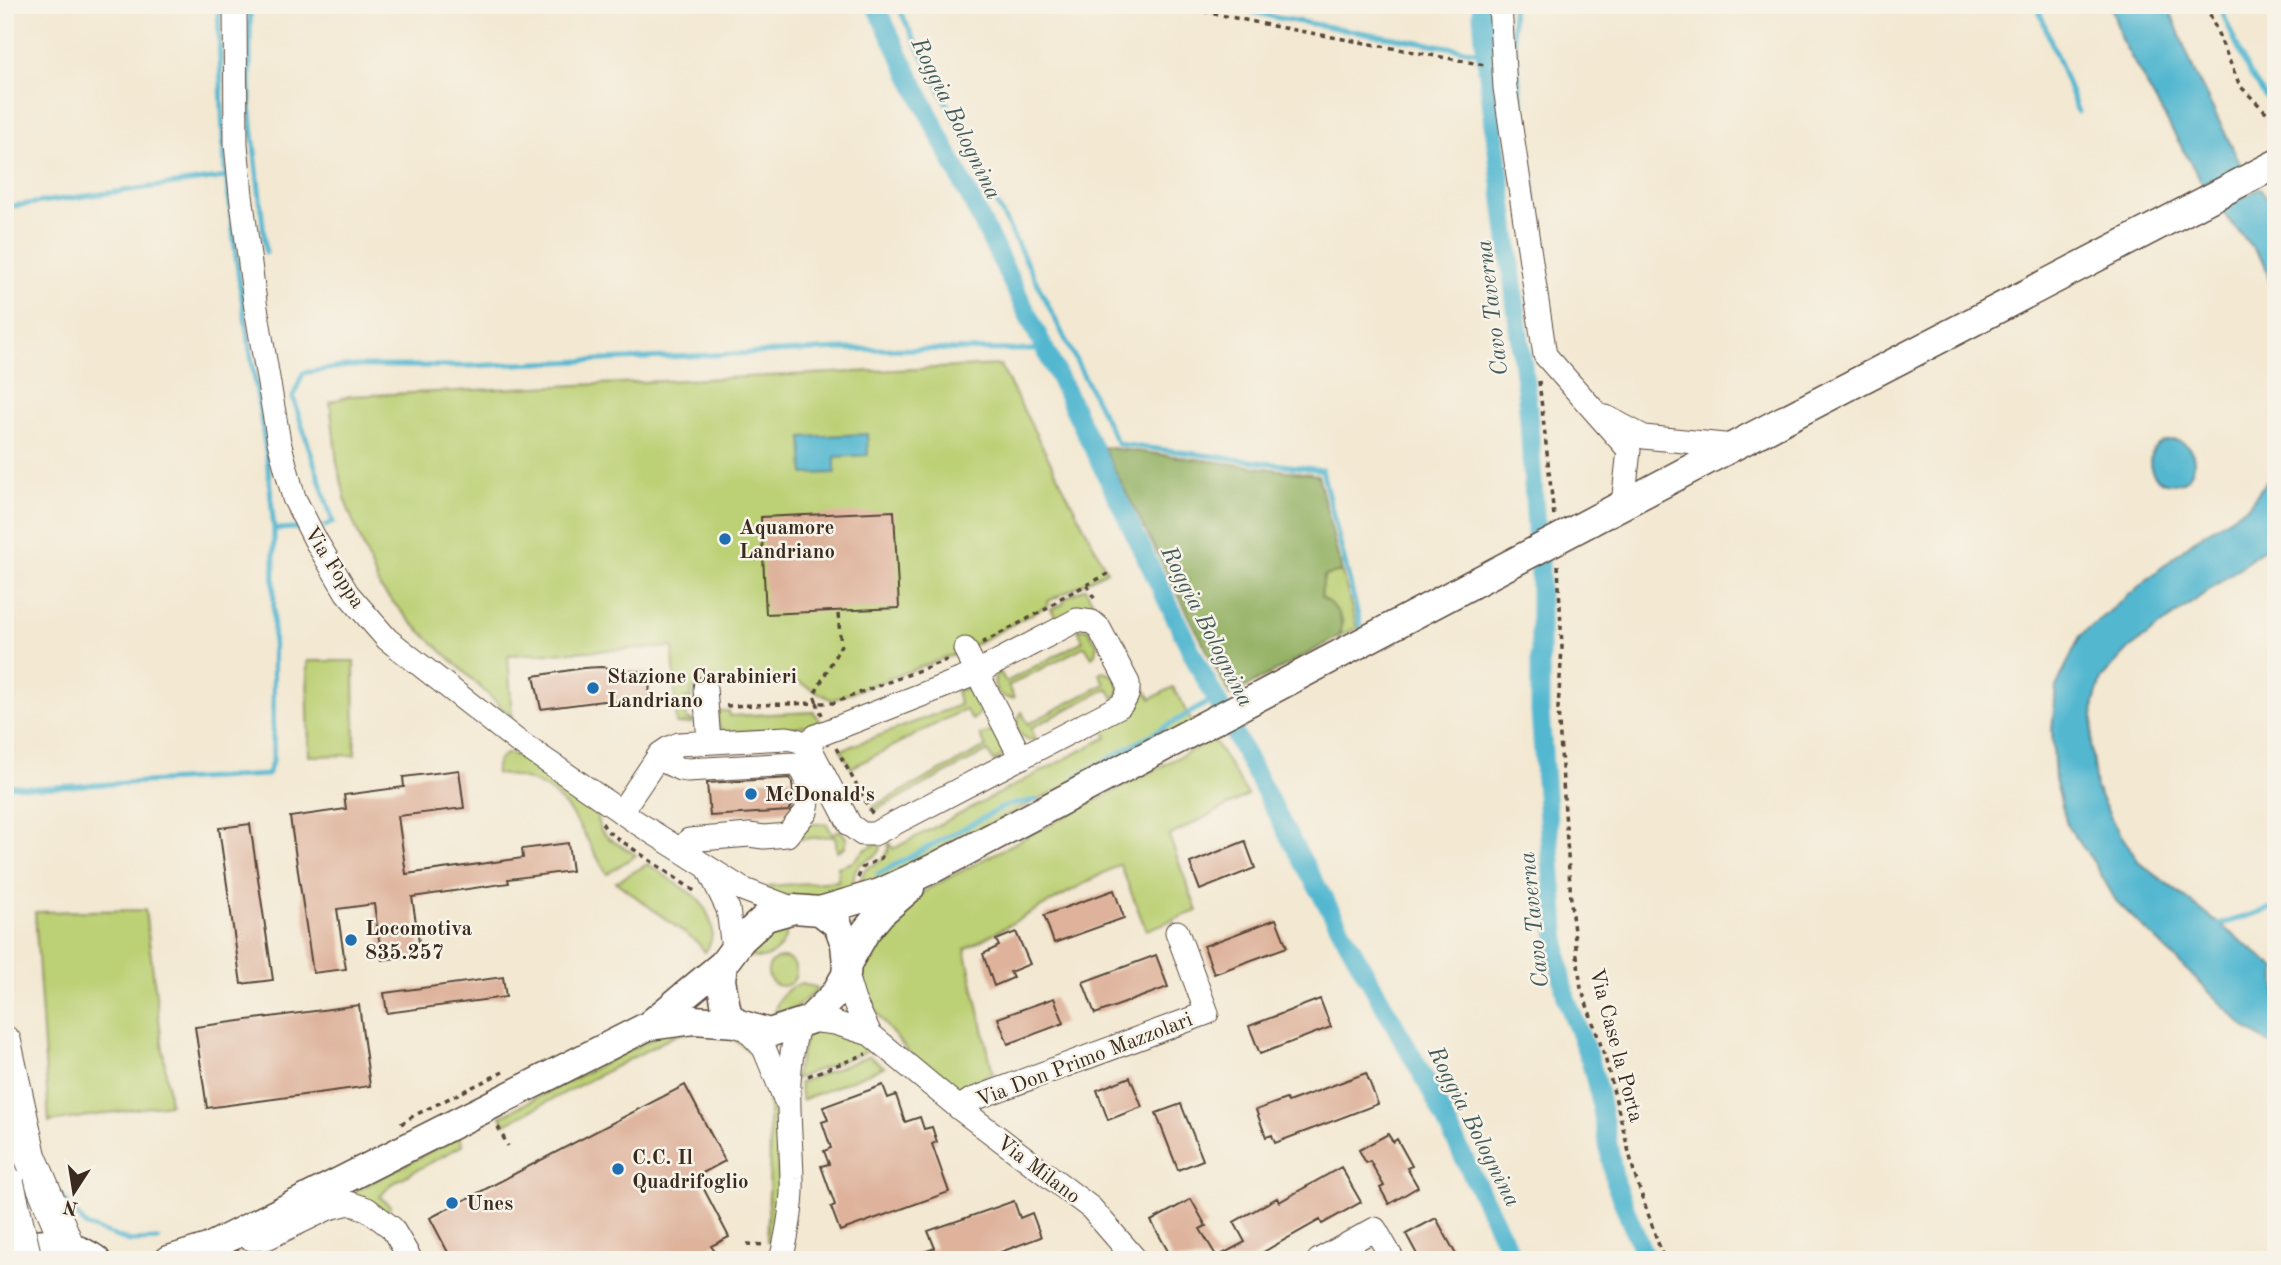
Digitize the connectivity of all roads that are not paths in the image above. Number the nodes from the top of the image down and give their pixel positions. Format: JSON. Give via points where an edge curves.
{"nodes":[{"id":1,"x":235,"y":5,"type":"edge"},
{"id":2,"x":1500,"y":5,"type":"edge"},
{"id":3,"x":2276,"y":163,"type":"edge"},
{"id":4,"x":1591,"y":409,"type":"junction"},
{"id":5,"x":1734,"y":446,"type":"junction"},
{"id":6,"x":1623,"y":504,"type":"junction"},
{"id":7,"x":965,"y":649,"type":"dead end"},
{"id":8,"x":977,"y":673,"type":"junction"},
{"id":9,"x":705,"y":688,"type":"dead end"},
{"id":10,"x":709,"y":742,"type":"junction"},
{"id":11,"x":805,"y":744,"type":"junction"},
{"id":12,"x":657,"y":758,"type":"junction"},
{"id":13,"x":1021,"y":758,"type":"junction"},
{"id":14,"x":615,"y":808,"type":"junction"},
{"id":15,"x":689,"y":840,"type":"dead end"},
{"id":16,"x":708,"y":868,"type":"junction"},
{"id":17,"x":934,"y":868,"type":"junction"},
{"id":18,"x":807,"y":910,"type":"junction"},
{"id":19,"x":1177,"y":932,"type":"dead end"},
{"id":20,"x":728,"y":956,"type":"junction"},
{"id":21,"x":847,"y":970,"type":"junction"},
{"id":22,"x":804,"y":1022,"type":"junction"},
{"id":23,"x":740,"y":1025,"type":"junction"},
{"id":24,"x":648,"y":1026,"type":"junction"},
{"id":25,"x":877,"y":1040,"type":"junction"},
{"id":26,"x":5,"y":1042,"type":"edge"},
{"id":27,"x":788,"y":1094,"type":"junction"},
{"id":28,"x":958,"y":1108,"type":"junction"},
{"id":29,"x":7,"y":1177,"type":"edge"},
{"id":30,"x":237,"y":1232,"type":"junction"},
{"id":31,"x":68,"y":1246,"type":"junction"},
{"id":32,"x":5,"y":1253,"type":"edge"},
{"id":33,"x":203,"y":1254,"type":"edge"},
{"id":34,"x":26,"y":1260,"type":"edge"},
{"id":35,"x":96,"y":1260,"type":"edge"},
{"id":36,"x":169,"y":1260,"type":"edge"},
{"id":37,"x":411,"y":1260,"type":"edge"},
{"id":38,"x":781,"y":1260,"type":"edge"},
{"id":39,"x":1136,"y":1260,"type":"edge"},
{"id":40,"x":1319,"y":1260,"type":"edge"},
{"id":41,"x":1393,"y":1260,"type":"edge"}],
"edges":[{"from":1,"to":14,"type":"street","name":"Via Foppa","via":[[241,195],[279,442],[294,498],[347,593],[387,639],[508,734]]},
{"from":2,"to":4,"type":"street","via":[[1505,88],[1545,355]]},
{"from":3,"to":5,"type":"main road"},
{"from":4,"to":5,"type":"street","via":[[1644,436]]},
{"from":4,"to":6,"type":"street","via":[[1629,450]]},
{"from":5,"to":6,"type":"main road"},
{"from":6,"to":17,"type":"main road"},
{"from":7,"to":8,"type":"street"},
{"from":8,"to":11,"type":"street"},
{"from":8,"to":13,"type":"street"},
{"from":8,"to":13,"type":"street","via":[[1077,620],[1093,622],[1099,628],[1128,683],[1129,691],[1120,706]]},
{"from":9,"to":10,"type":"street"},
{"from":10,"to":11,"type":"street","via":[[786,738]]},
{"from":10,"to":12,"type":"street","via":[[679,744]]},
{"from":11,"to":13,"type":"street","via":[[850,825],[869,835]]},
{"from":12,"to":14,"type":"street"},
{"from":12,"to":15,"type":"street","via":[[687,770],[794,764],[806,775],[807,808],[787,835]]},
{"from":14,"to":16,"type":"street","name":"Via Foppa"},
{"from":16,"to":18,"type":"street","name":"Via Foppa","via":[[742,889]]},
{"from":16,"to":20,"type":"street","via":[[728,909]]},
{"from":17,"to":18,"type":"main road","via":[[880,892]]},
{"from":17,"to":21,"type":"main road","via":[[881,913],[866,931]]},
{"from":18,"to":20,"type":"main road","via":[[766,917]]},
{"from":18,"to":21,"type":"main road","via":[[838,925]]},
{"from":19,"to":28,"type":"street","name":"Via Don Primo Mazzolari","via":[[1207,1013]]},
{"from":20,"to":23,"type":"main road","via":[[721,980],[727,1013]]},
{"from":20,"to":24,"type":"main road"},
{"from":21,"to":22,"type":"main road","via":[[835,994]]},
{"from":21,"to":25,"type":"street","name":"Via Milano","via":[[854,1001]]},
{"from":22,"to":23,"type":"main road","via":[[769,1033]]},
{"from":22,"to":25,"type":"street","name":"Via Milano","via":[[835,1023]]},
{"from":22,"to":27,"type":"street","via":[[792,1045]]},
{"from":23,"to":24,"type":"main road","via":[[694,1020]]},
{"from":23,"to":27,"type":"street","via":[[764,1048]]},
{"from":24,"to":30,"type":"main road"},
{"from":25,"to":28,"type":"street","name":"Via Milano"},
{"from":26,"to":31,"type":"highway","via":[[30,1156]]},
{"from":27,"to":38,"type":"street","via":[[792,1182]]},
{"from":28,"to":39,"type":"street","name":"Via Milano","via":[[1091,1208]]},
{"from":29,"to":34,"type":"highway","bridge":true},
{"from":30,"to":33,"type":"main road"},
{"from":30,"to":37,"type":"street","via":[[251,1239],[267,1238],[349,1203],[368,1209],[391,1228]]},
{"from":31,"to":32,"type":"main road","via":[[40,1243]]},
{"from":31,"to":35,"type":"main road"},
{"from":33,"to":36,"type":"main road"},
{"from":40,"to":41,"type":"street","via":[[1375,1228]]}]}
